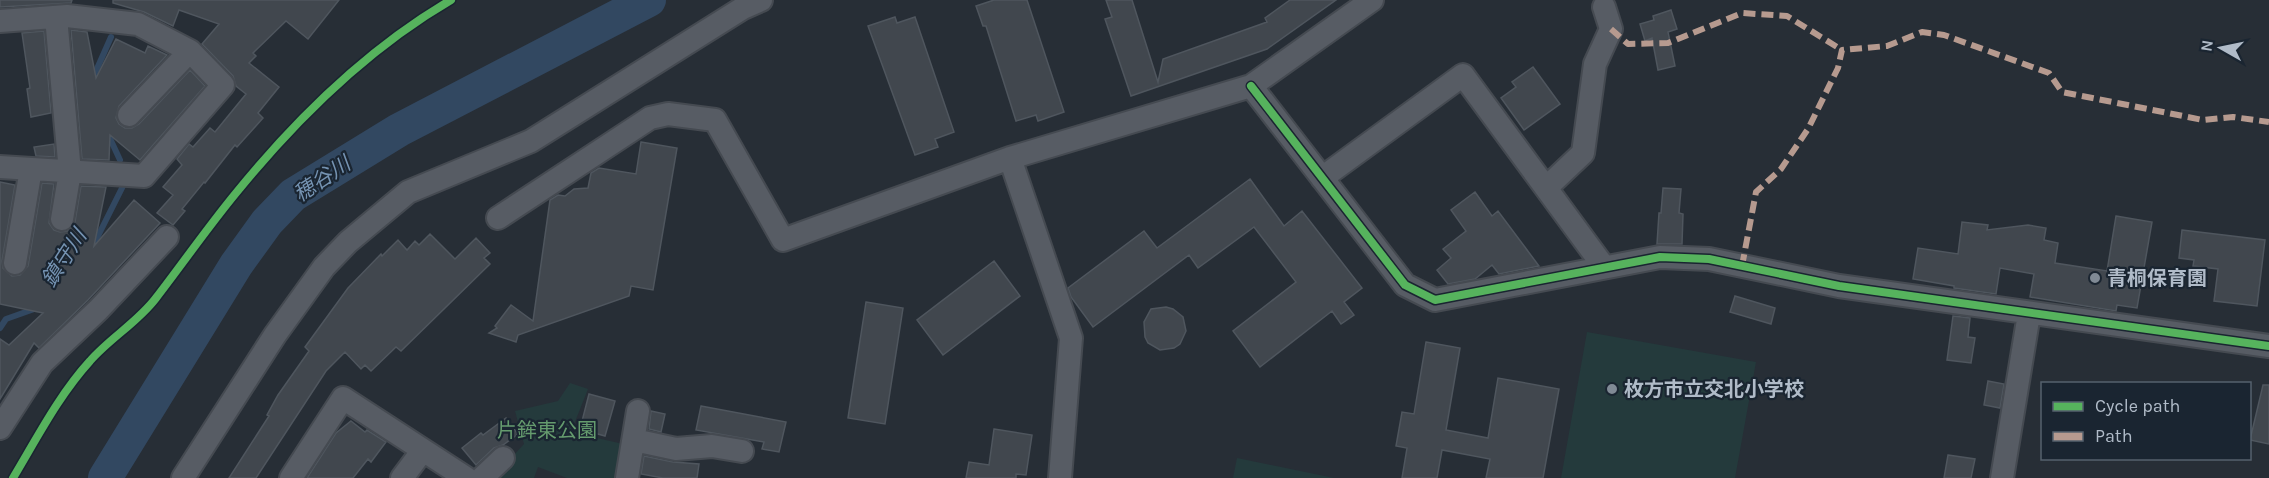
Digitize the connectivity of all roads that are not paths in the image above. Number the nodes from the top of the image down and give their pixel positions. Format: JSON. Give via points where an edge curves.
{"nodes":[{"id":1,"x":761,"y":0,"type":"edge"},
{"id":2,"x":1372,"y":0,"type":"edge"},
{"id":3,"x":1604,"y":7,"type":"dead end"},
{"id":4,"x":56,"y":17,"type":"junction"},
{"id":5,"x":0,"y":21,"type":"edge"},
{"id":6,"x":190,"y":51,"type":"junction"},
{"id":7,"x":1251,"y":86,"type":"junction"},
{"id":8,"x":129,"y":115,"type":"dead end"},
{"id":9,"x":1011,"y":158,"type":"junction"},
{"id":10,"x":0,"y":168,"type":"edge"},
{"id":11,"x":31,"y":169,"type":"junction"},
{"id":12,"x":70,"y":172,"type":"junction"},
{"id":13,"x":1322,"y":178,"type":"junction"},
{"id":14,"x":1546,"y":188,"type":"junction"},
{"id":15,"x":498,"y":218,"type":"dead end"},
{"id":16,"x":62,"y":219,"type":"dead end"},
{"id":17,"x":168,"y":237,"type":"dead end"},
{"id":18,"x":15,"y":263,"type":"dead end"},
{"id":19,"x":1604,"y":267,"type":"junction"},
{"id":20,"x":2029,"y":314,"type":"junction"},
{"id":21,"x":2269,"y":346,"type":"edge"},
{"id":22,"x":638,"y":411,"type":"dead end"},
{"id":23,"x":0,"y":428,"type":"edge"},
{"id":24,"x":633,"y":440,"type":"junction"},
{"id":25,"x":423,"y":450,"type":"junction"},
{"id":26,"x":741,"y":451,"type":"dead end"},
{"id":27,"x":503,"y":458,"type":"dead end"},
{"id":28,"x":183,"y":478,"type":"edge"},
{"id":29,"x":291,"y":478,"type":"edge"},
{"id":30,"x":402,"y":478,"type":"edge"},
{"id":31,"x":466,"y":478,"type":"edge"},
{"id":32,"x":482,"y":478,"type":"edge"},
{"id":33,"x":627,"y":478,"type":"edge"},
{"id":34,"x":1060,"y":478,"type":"edge"},
{"id":35,"x":2002,"y":478,"type":"edge"}],
"edges":[{"from":1,"to":28,"type":"street","via":[[531,141],[408,192],[324,267]]},
{"from":2,"to":7,"type":"street"},
{"from":3,"to":14,"type":"street","via":[[1611,29],[1595,64],[1583,153]]},
{"from":4,"to":5,"type":"street"},
{"from":4,"to":6,"type":"street","via":[[138,24]]},
{"from":4,"to":12,"type":"street"},
{"from":6,"to":8,"type":"street"},
{"from":6,"to":12,"type":"street","via":[[223,85],[144,176]]},
{"from":7,"to":9,"type":"street"},
{"from":7,"to":13,"type":"street"},
{"from":9,"to":15,"type":"street","via":[[783,240],[715,120],[668,114],[651,118]]},
{"from":9,"to":34,"type":"street","via":[[1071,338]]},
{"from":10,"to":11,"type":"street"},
{"from":11,"to":12,"type":"street"},
{"from":11,"to":18,"type":"street"},
{"from":12,"to":16,"type":"street"},
{"from":13,"to":14,"type":"street","via":[[1463,75]]},
{"from":13,"to":19,"type":"street","via":[[1406,285],[1435,300]]},
{"from":14,"to":19,"type":"street"},
{"from":17,"to":23,"type":"street","via":[[42,363]]},
{"from":19,"to":20,"type":"street","via":[[1660,257],[1709,259],[1821,283]]},
{"from":20,"to":21,"type":"street"},
{"from":20,"to":35,"type":"street"},
{"from":22,"to":24,"type":"street"},
{"from":24,"to":26,"type":"street","via":[[676,449],[712,446]]},
{"from":24,"to":33,"type":"street"},
{"from":25,"to":29,"type":"street","via":[[343,398]]},
{"from":25,"to":30,"type":"street"},
{"from":25,"to":31,"type":"street"},
{"from":27,"to":32,"type":"street"}]}
